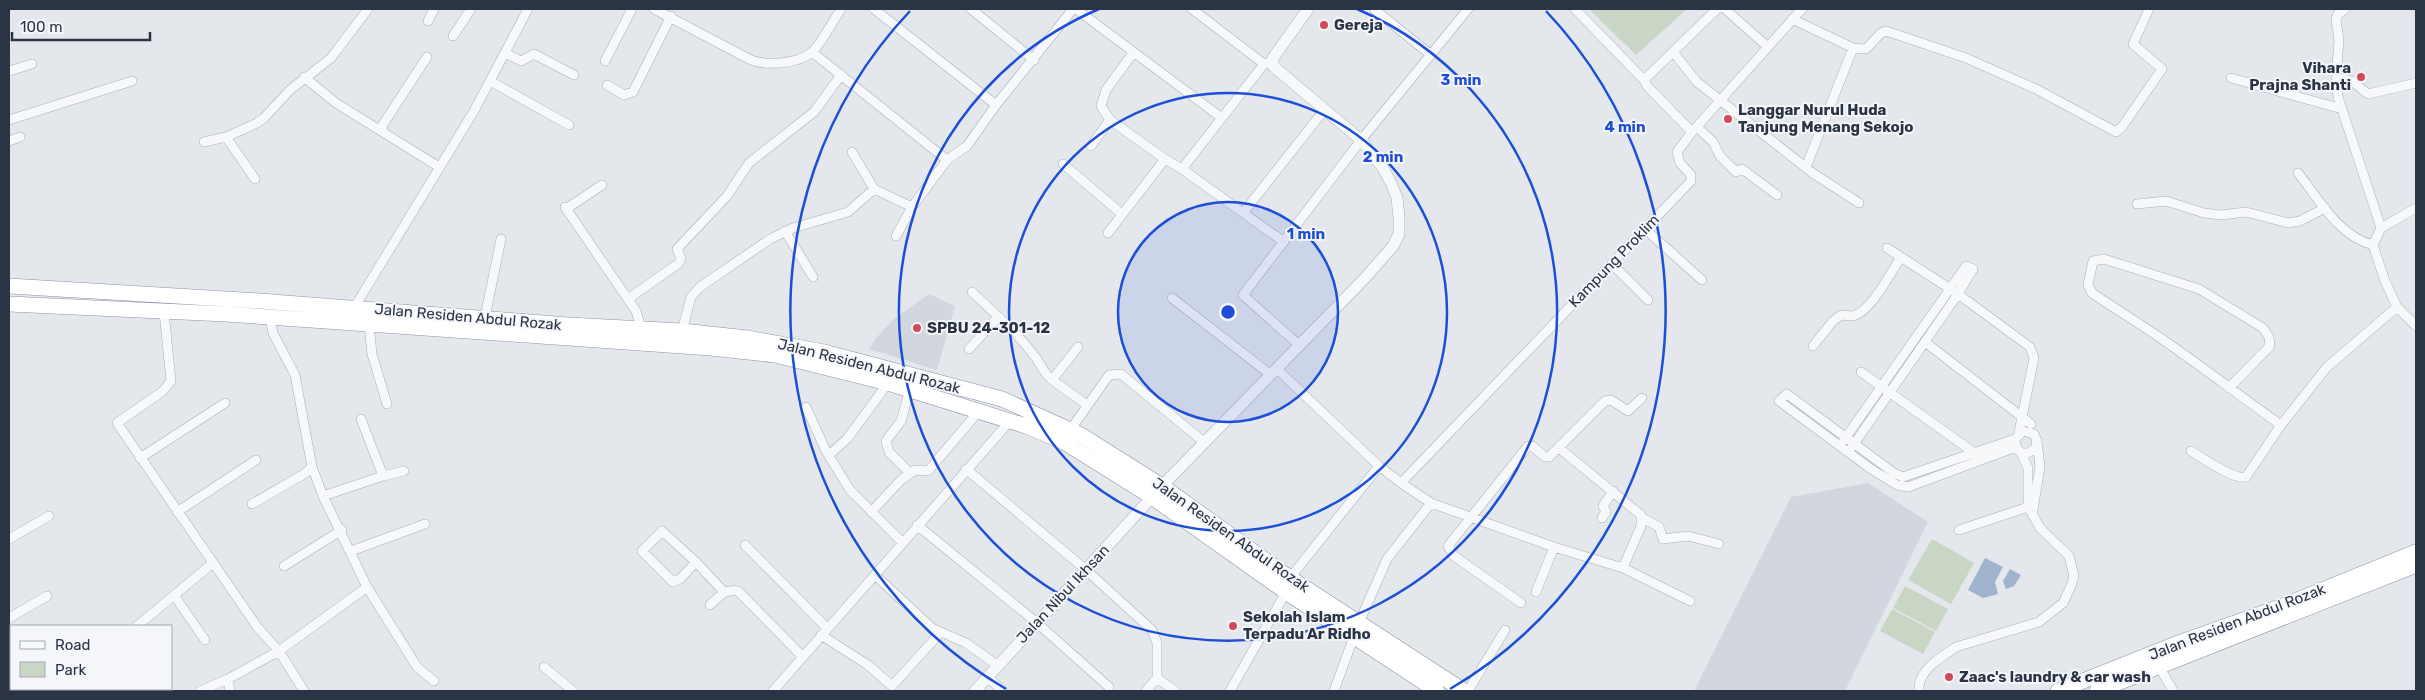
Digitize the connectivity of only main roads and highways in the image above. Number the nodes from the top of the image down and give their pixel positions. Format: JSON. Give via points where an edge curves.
{"nodes":[{"id":1,"x":9,"y":286,"type":"edge"},
{"id":2,"x":9,"y":304,"type":"edge"},
{"id":3,"x":483,"y":324,"type":"junction"},
{"id":4,"x":1157,"y":492,"type":"junction"},
{"id":5,"x":2416,"y":552,"type":"edge"},
{"id":6,"x":2416,"y":565,"type":"edge"},
{"id":7,"x":1357,"y":630,"type":"junction"},
{"id":8,"x":1437,"y":691,"type":"edge"},
{"id":9,"x":1464,"y":691,"type":"edge"},
{"id":10,"x":2058,"y":691,"type":"edge"},
{"id":11,"x":2098,"y":691,"type":"edge"}],
"edges":[{"from":1,"to":3,"type":"highway","name":"Jalan Residen Abdul Rozak","via":[[354,308]]},
{"from":2,"to":3,"type":"highway","name":"Jalan Residen Abdul Rozak","via":[[369,325]]},
{"from":3,"to":4,"type":"highway","name":"Jalan Residen Abdul Rozak","via":[[752,352],[810,363],[910,389],[1010,421],[1064,442]]},
{"from":3,"to":4,"type":"highway","name":"Jalan Residen Abdul Rozak","via":[[682,331],[783,343],[867,362],[1002,399],[1071,429]]},
{"from":4,"to":7,"type":"highway","name":"Jalan Residen Abdul Rozak"},
{"from":5,"to":10,"type":"highway","name":"Jalan Residen Abdul Rozak"},
{"from":6,"to":11,"type":"highway","name":"Jalan Residen Abdul Rozak"},
{"from":7,"to":8,"type":"highway","name":"Jalan Residen Abdul Rozak"},
{"from":7,"to":9,"type":"highway","name":"Jalan Residen Abdul Rozak"}]}
